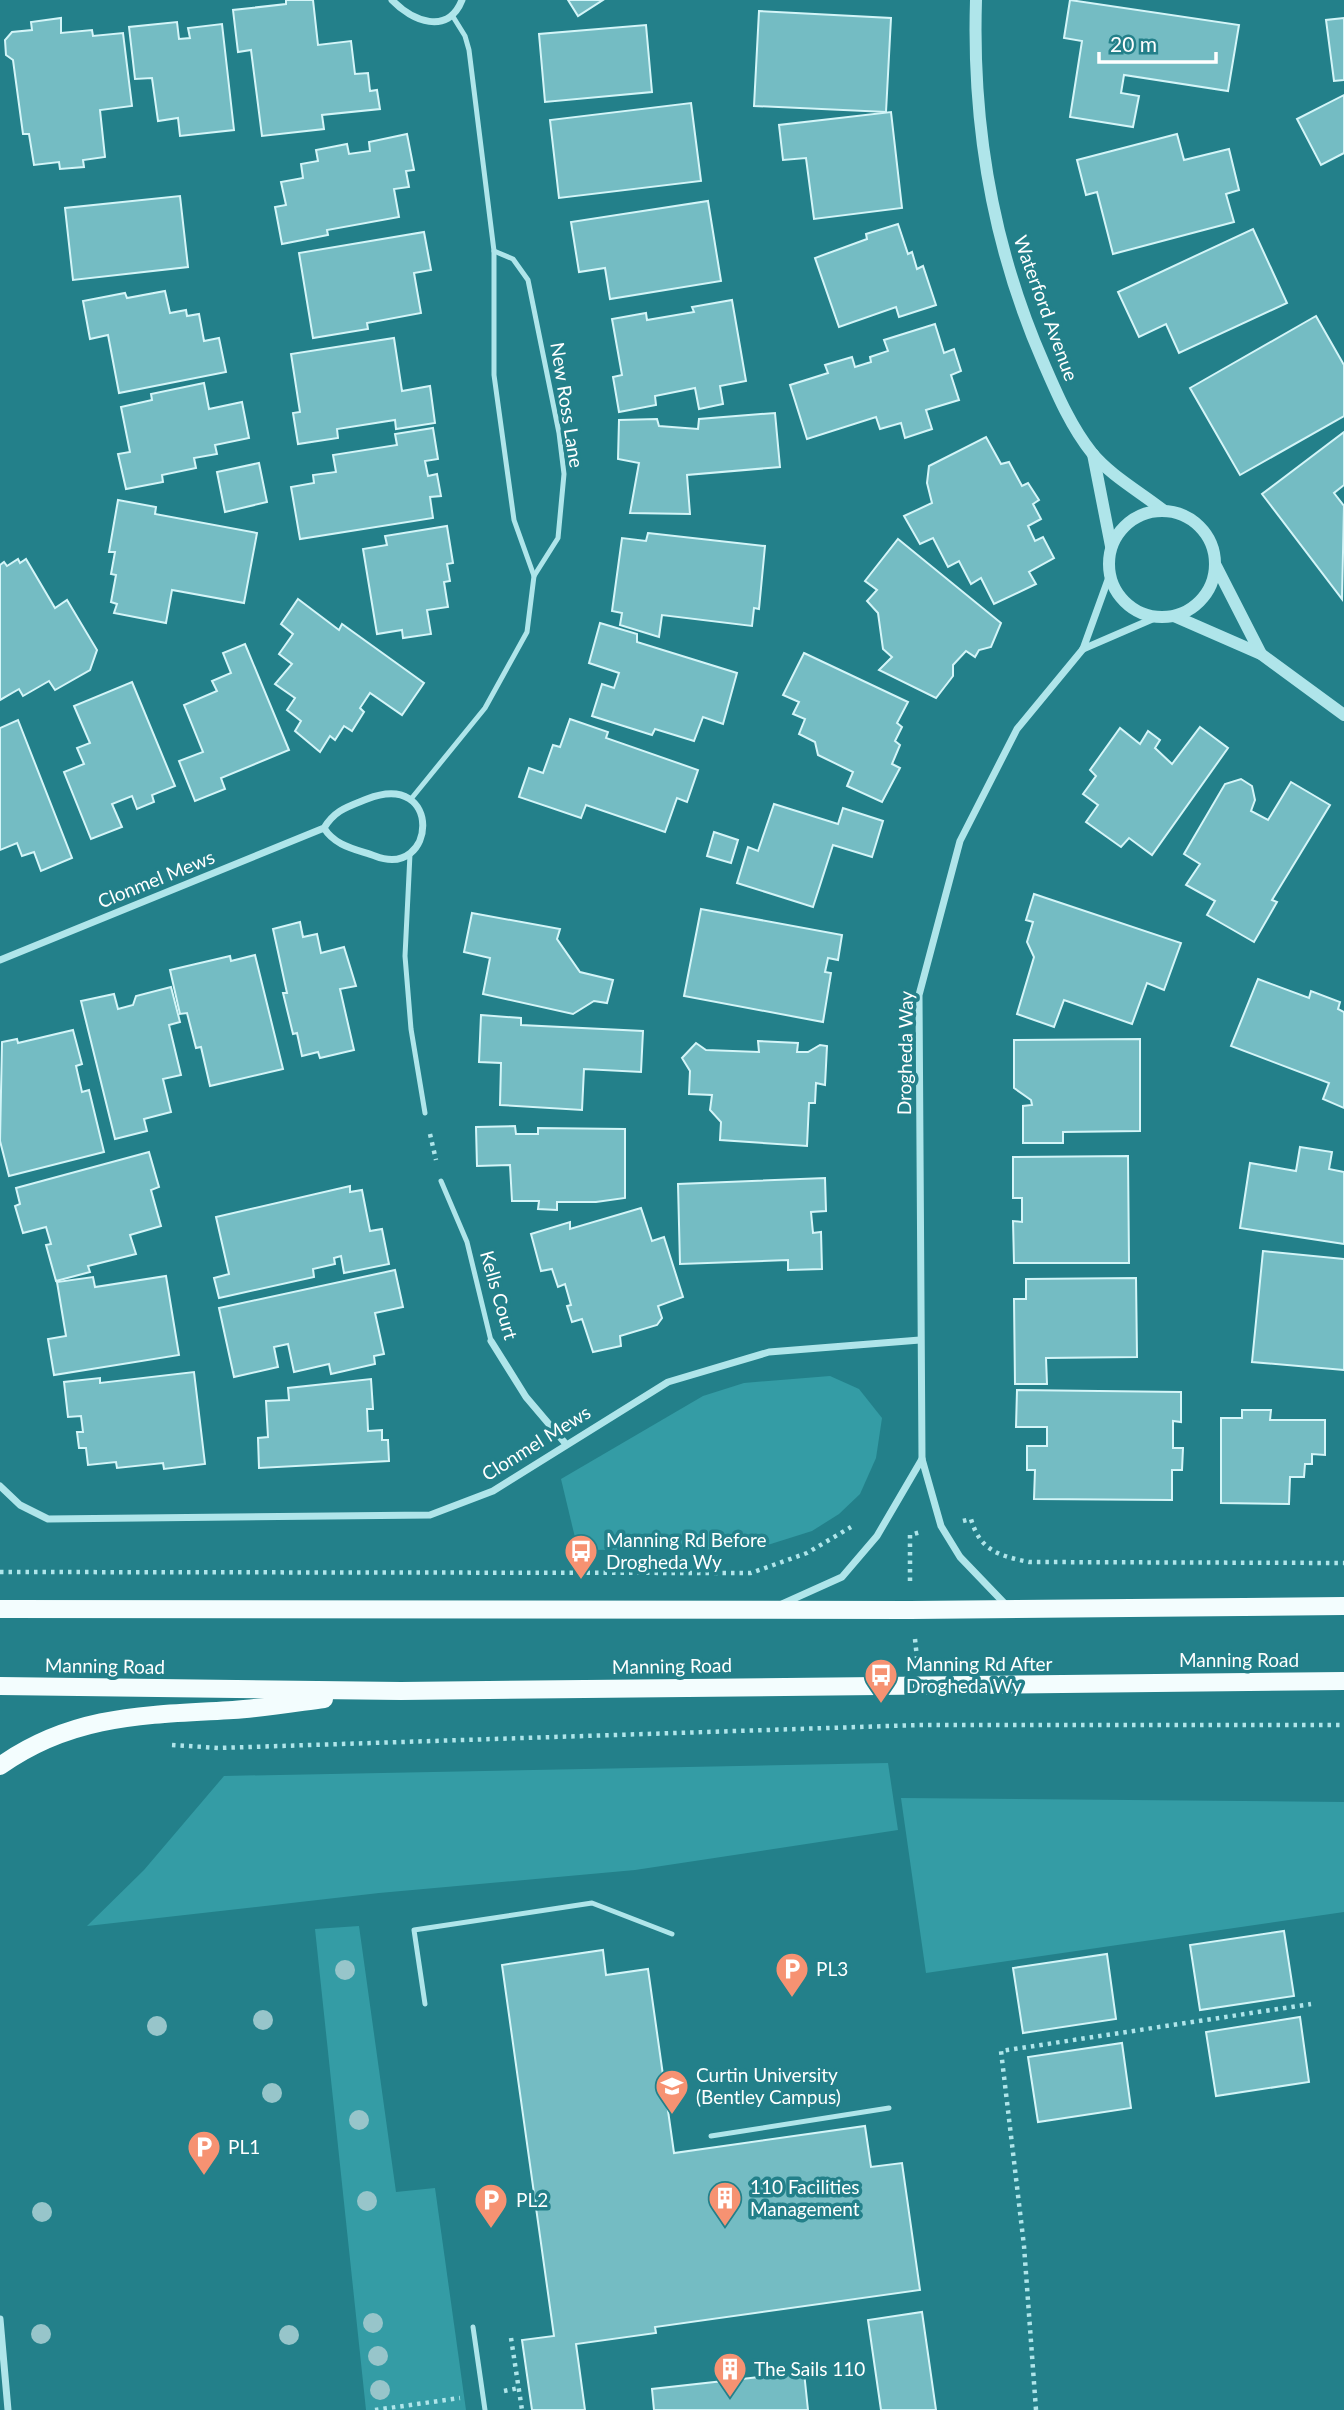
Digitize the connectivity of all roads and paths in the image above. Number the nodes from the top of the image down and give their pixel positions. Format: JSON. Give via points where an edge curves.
{"nodes":[{"id":1,"x":392,"y":0,"type":"edge"},
{"id":2,"x":462,"y":0,"type":"edge"},
{"id":3,"x":976,"y":0,"type":"edge"},
{"id":4,"x":452,"y":15,"type":"junction"},
{"id":5,"x":494,"y":251,"type":"junction"},
{"id":6,"x":1093,"y":454,"type":"junction"},
{"id":7,"x":1163,"y":510,"type":"junction"},
{"id":8,"x":1111,"y":546,"type":"junction"},
{"id":9,"x":1216,"y":566,"type":"junction"},
{"id":10,"x":534,"y":576,"type":"junction"},
{"id":11,"x":1110,"y":577,"type":"junction"},
{"id":12,"x":1174,"y":616,"type":"junction"},
{"id":13,"x":1157,"y":617,"type":"junction"},
{"id":14,"x":1083,"y":649,"type":"junction"},
{"id":15,"x":1261,"y":654,"type":"junction"},
{"id":16,"x":1344,"y":715,"type":"edge"},
{"id":17,"x":411,"y":799,"type":"junction"},
{"id":18,"x":324,"y":828,"type":"junction"},
{"id":19,"x":410,"y":853,"type":"junction"},
{"id":20,"x":0,"y":960,"type":"edge"},
{"id":21,"x":425,"y":1113,"type":"joint"},
{"id":22,"x":441,"y":1181,"type":"joint"},
{"id":23,"x":920,"y":1340,"type":"junction"},
{"id":24,"x":491,"y":1341,"type":"joint"},
{"id":25,"x":565,"y":1443,"type":"junction"},
{"id":26,"x":922,"y":1459,"type":"junction"},
{"id":27,"x":0,"y":1486,"type":"edge"},
{"id":28,"x":941,"y":1526,"type":"junction"},
{"id":29,"x":910,"y":1535,"type":"dead end"},
{"id":30,"x":877,"y":1536,"type":"junction"},
{"id":31,"x":1344,"y":1563,"type":"edge"},
{"id":32,"x":0,"y":1572,"type":"edge"},
{"id":33,"x":1344,"y":1606,"type":"edge"},
{"id":34,"x":770,"y":1609,"type":"junction"},
{"id":35,"x":1010,"y":1609,"type":"junction"},
{"id":36,"x":0,"y":1612,"type":"edge"},
{"id":37,"x":1344,"y":1681,"type":"edge"},
{"id":38,"x":0,"y":1686,"type":"edge"},
{"id":39,"x":401,"y":1691,"type":"junction"},
{"id":40,"x":1344,"y":1725,"type":"edge"},
{"id":41,"x":159,"y":1744,"type":"dead end"},
{"id":42,"x":0,"y":1766,"type":"edge"},
{"id":43,"x":672,"y":1934,"type":"dead end"},
{"id":44,"x":425,"y":2004,"type":"dead end"},
{"id":45,"x":1311,"y":2004,"type":"dead end"},
{"id":46,"x":889,"y":2108,"type":"dead end"},
{"id":47,"x":712,"y":2136,"type":"dead end"},
{"id":48,"x":0,"y":2319,"type":"edge"},
{"id":49,"x":473,"y":2327,"type":"dead end"},
{"id":50,"x":511,"y":2339,"type":"dead end"},
{"id":51,"x":519,"y":2388,"type":"junction"},
{"id":52,"x":482,"y":2394,"type":"junction"},
{"id":53,"x":8,"y":2410,"type":"edge"},
{"id":54,"x":375,"y":2410,"type":"edge"},
{"id":55,"x":485,"y":2410,"type":"edge"},
{"id":56,"x":522,"y":2410,"type":"edge"},
{"id":57,"x":1036,"y":2410,"type":"edge"}],
"edges":[{"from":1,"to":4,"type":"street","via":[[409,16],[426,22]]},
{"from":2,"to":4,"type":"street"},
{"from":3,"to":6,"type":"street","name":"Waterford Avenue","via":[[980,136],[998,233],[1035,343],[1062,405]]},
{"from":4,"to":5,"type":"lane","name":"New Ross Lane","via":[[468,50]]},
{"from":5,"to":10,"type":"lane","name":"New Ross Lane","via":[[494,375],[514,520]]},
{"from":5,"to":10,"type":"lane","name":"New Ross Lane","via":[[513,258],[528,280],[559,433],[564,474],[558,538]]},
{"from":6,"to":7,"type":"street","name":"Waterford Avenue"},
{"from":6,"to":8,"type":"street","name":"Waterford Avenue"},
{"from":7,"to":8,"type":"street","via":[[1130,521]]},
{"from":7,"to":9,"type":"street","via":[[1195,521],[1207,534]]},
{"from":8,"to":11,"type":"street"},
{"from":9,"to":12,"type":"street","via":[[1213,583],[1203,598]]},
{"from":9,"to":15,"type":"street"},
{"from":10,"to":17,"type":"lane","name":"New Ross Lane","via":[[527,632],[491,697]]},
{"from":11,"to":13,"type":"street","via":[[1125,603]]},
{"from":11,"to":14,"type":"street","name":"Drogheda Way"},
{"from":12,"to":13,"type":"street"},
{"from":12,"to":15,"type":"street"},
{"from":13,"to":14,"type":"street","name":"Drogheda Way"},
{"from":14,"to":23,"type":"street","name":"Drogheda Way","via":[[1017,729],[960,841],[919,995]]},
{"from":15,"to":16,"type":"street"},
{"from":17,"to":18,"type":"street","name":"Clonmel Mews","via":[[381,793],[334,812]]},
{"from":17,"to":19,"type":"street","via":[[424,826],[423,837]]},
{"from":18,"to":19,"type":"street","via":[[332,840],[383,859]]},
{"from":18,"to":20,"type":"street","name":"Clonmel Mews"},
{"from":19,"to":21,"type":"lane","via":[[405,956]]},
{"from":21,"to":22,"type":"path"},
{"from":22,"to":24,"type":"lane","name":"Kells Court","via":[[467,1242]]},
{"from":23,"to":25,"type":"street","name":"Clonmel Mews","via":[[769,1352],[728,1362],[668,1382]]},
{"from":23,"to":26,"type":"street","name":"Drogheda Way"},
{"from":24,"to":25,"type":"street","name":"Kells Court","via":[[527,1397]]},
{"from":25,"to":27,"type":"street","name":"Clonmel Mews","via":[[493,1491],[430,1516],[48,1519],[20,1505]]},
{"from":26,"to":28,"type":"street","name":"Drogheda Way"},
{"from":26,"to":30,"type":"street"},
{"from":28,"to":31,"type":"path","via":[[971,1519],[975,1532],[996,1555],[1029,1562]]},
{"from":28,"to":35,"type":"street","name":"Drogheda Way","via":[[960,1557]]},
{"from":29,"to":30,"type":"path"},
{"from":30,"to":32,"type":"path","via":[[851,1527],[807,1553],[751,1573]]},
{"from":30,"to":34,"type":"street","via":[[842,1577]]},
{"from":33,"to":35,"type":"main road"},
{"from":34,"to":35,"type":"main road"},
{"from":34,"to":36,"type":"main road","via":[[54,1608]]},
{"from":37,"to":39,"type":"main road","name":"Manning Road"},
{"from":38,"to":39,"type":"main road","name":"Manning Road"},
{"from":39,"to":42,"type":"main road","via":[[234,1710],[149,1713],[82,1726]]},
{"from":40,"to":41,"type":"path","via":[[919,1725],[219,1748]]},
{"from":43,"to":44,"type":"lane","via":[[592,1903],[414,1930]]},
{"from":45,"to":57,"type":"path","via":[[1001,2051],[1024,2246]]},
{"from":46,"to":47,"type":"lane"},
{"from":48,"to":53,"type":"street"},
{"from":49,"to":52,"type":"lane"},
{"from":50,"to":51,"type":"path"},
{"from":51,"to":52,"type":"path"},
{"from":51,"to":56,"type":"path"},
{"from":52,"to":54,"type":"path"},
{"from":52,"to":55,"type":"lane"}]}
